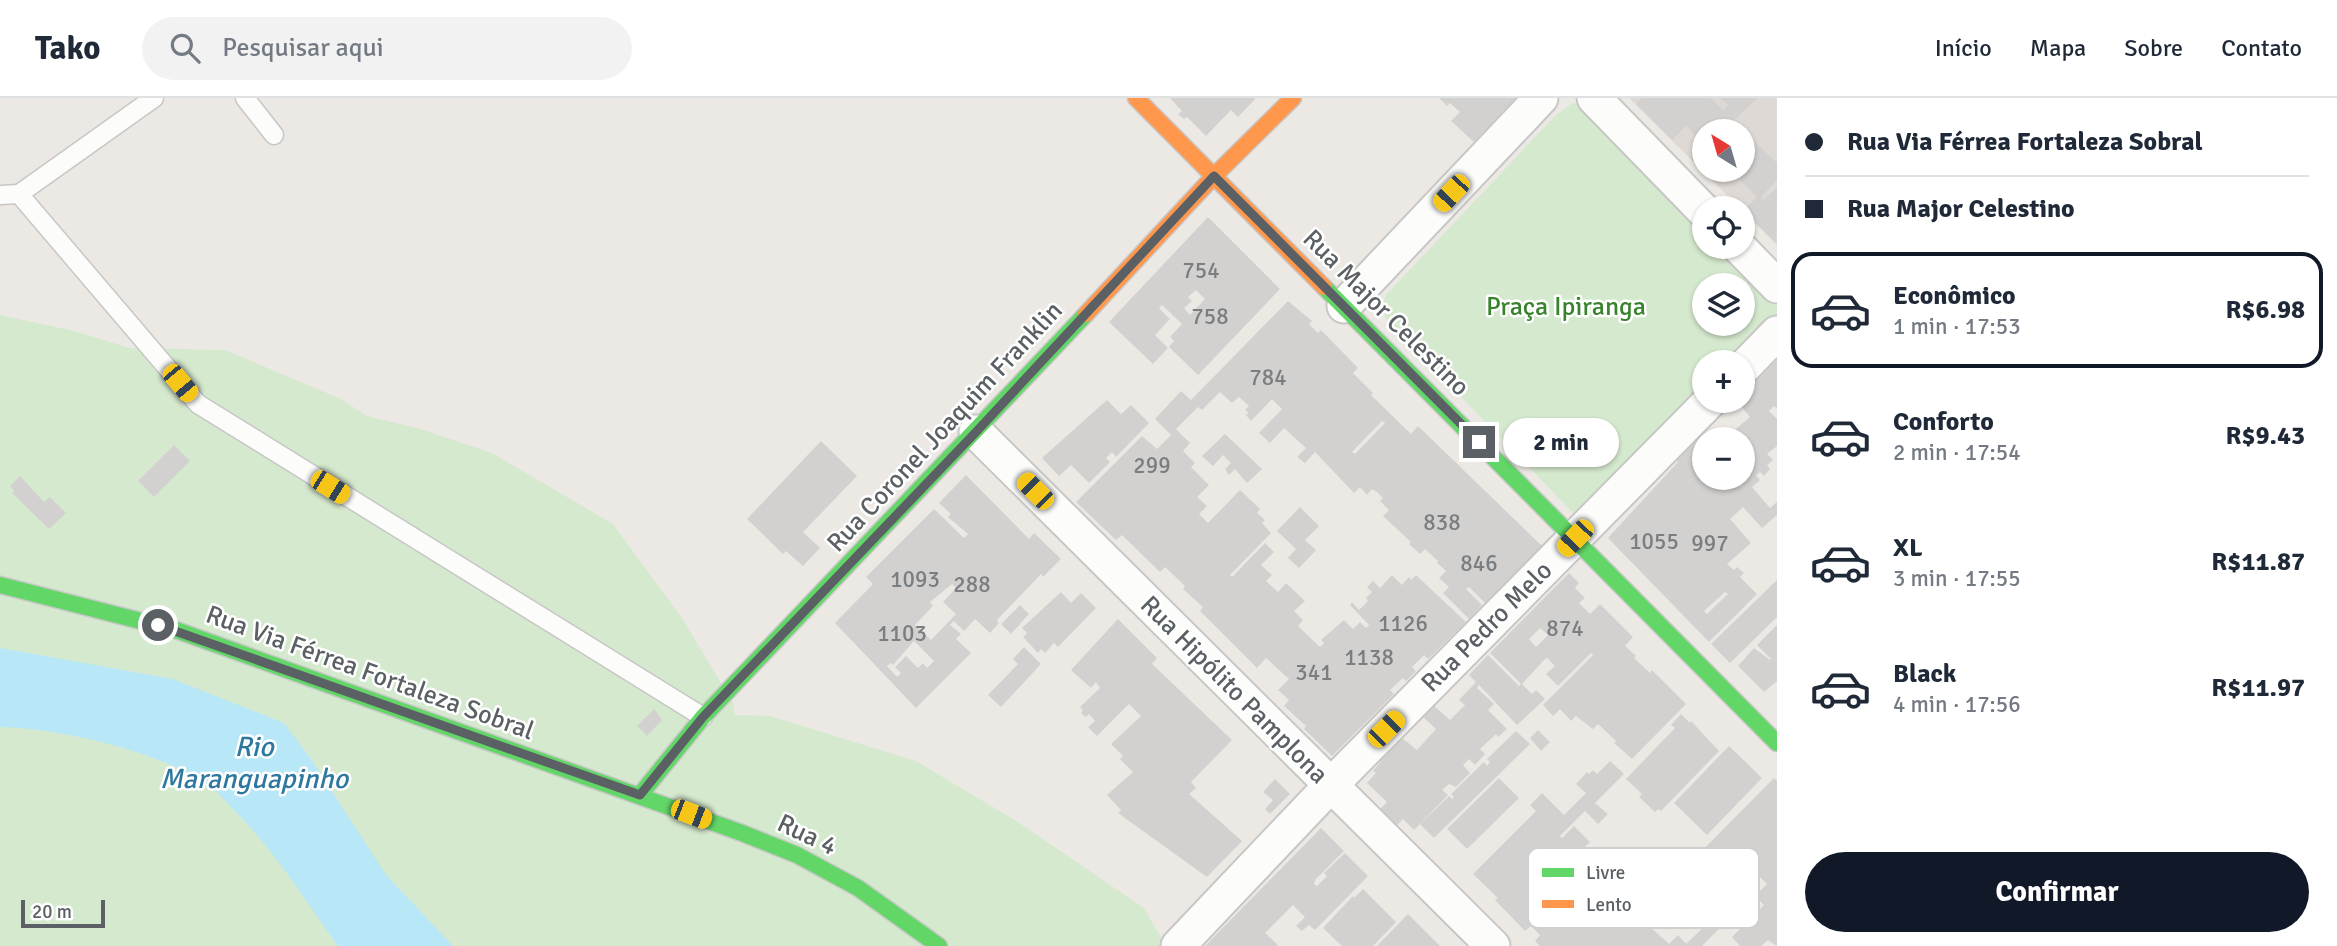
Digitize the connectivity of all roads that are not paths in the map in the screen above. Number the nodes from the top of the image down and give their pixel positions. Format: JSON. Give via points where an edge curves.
{"nodes":[{"id":1,"x":155,"y":98,"type":"edge"},
{"id":2,"x":245,"y":98,"type":"edge"},
{"id":3,"x":1136,"y":98,"type":"edge"},
{"id":4,"x":1293,"y":98,"type":"edge"},
{"id":5,"x":1541,"y":98,"type":"edge"},
{"id":6,"x":1594,"y":98,"type":"edge"},
{"id":7,"x":274,"y":135,"type":"dead end"},
{"id":8,"x":1214,"y":176,"type":"junction"},
{"id":9,"x":19,"y":194,"type":"junction"},
{"id":10,"x":0,"y":195,"type":"edge"},
{"id":11,"x":1692,"y":199,"type":"edge"},
{"id":12,"x":1751,"y":259,"type":"edge"},
{"id":13,"x":1777,"y":286,"type":"edge"},
{"id":14,"x":1344,"y":306,"type":"junction"},
{"id":15,"x":1777,"y":333,"type":"edge"},
{"id":16,"x":1755,"y":356,"type":"edge"},
{"id":17,"x":1698,"y":413,"type":"edge"},
{"id":18,"x":976,"y":432,"type":"junction"},
{"id":19,"x":1575,"y":538,"type":"junction"},
{"id":20,"x":0,"y":585,"type":"edge"},
{"id":21,"x":703,"y":717,"type":"junction"},
{"id":22,"x":1777,"y":743,"type":"edge"},
{"id":23,"x":1330,"y":786,"type":"junction"},
{"id":24,"x":640,"y":795,"type":"junction"},
{"id":25,"x":939,"y":946,"type":"edge"},
{"id":26,"x":1178,"y":946,"type":"edge"},
{"id":27,"x":1493,"y":946,"type":"edge"}],
"edges":[{"from":1,"to":9,"type":"lane"},
{"from":2,"to":7,"type":"lane"},
{"from":3,"to":8,"type":"street","name":"Rua Major Celestino"},
{"from":4,"to":8,"type":"street","name":"Rua Coronel Joaquim Franklin"},
{"from":5,"to":14,"type":"street"},
{"from":6,"to":11,"type":"street"},
{"from":8,"to":14,"type":"street","name":"Rua Major Celestino"},
{"from":8,"to":18,"type":"street","name":"Rua Coronel Joaquim Franklin"},
{"from":9,"to":10,"type":"lane"},
{"from":9,"to":21,"type":"lane","via":[[198,404]]},
{"from":12,"to":13,"type":"street"},
{"from":14,"to":19,"type":"street","name":"Rua Major Celestino"},
{"from":15,"to":16,"type":"street"},
{"from":17,"to":19,"type":"street","name":"Rua Pedro Melo"},
{"from":18,"to":21,"type":"street","name":"Rua Coronel Joaquim Franklin"},
{"from":18,"to":23,"type":"street","name":"Rua Hipólito Pamplona"},
{"from":19,"to":22,"type":"street","name":"Rua Major Celestino"},
{"from":19,"to":23,"type":"street","name":"Rua Pedro Melo"},
{"from":20,"to":24,"type":"street","name":"Rua Via Férrea Fortaleza Sobral","via":[[176,630]]},
{"from":21,"to":24,"type":"street","name":"Rua Coronel Joaquim Franklin"},
{"from":23,"to":26,"type":"street","name":"Rua Pedro Melo"},
{"from":23,"to":27,"type":"street","name":"Rua Hipólito Pamplona"},
{"from":24,"to":25,"type":"street","name":"Rua 4","via":[[797,855],[858,888]]}]}
